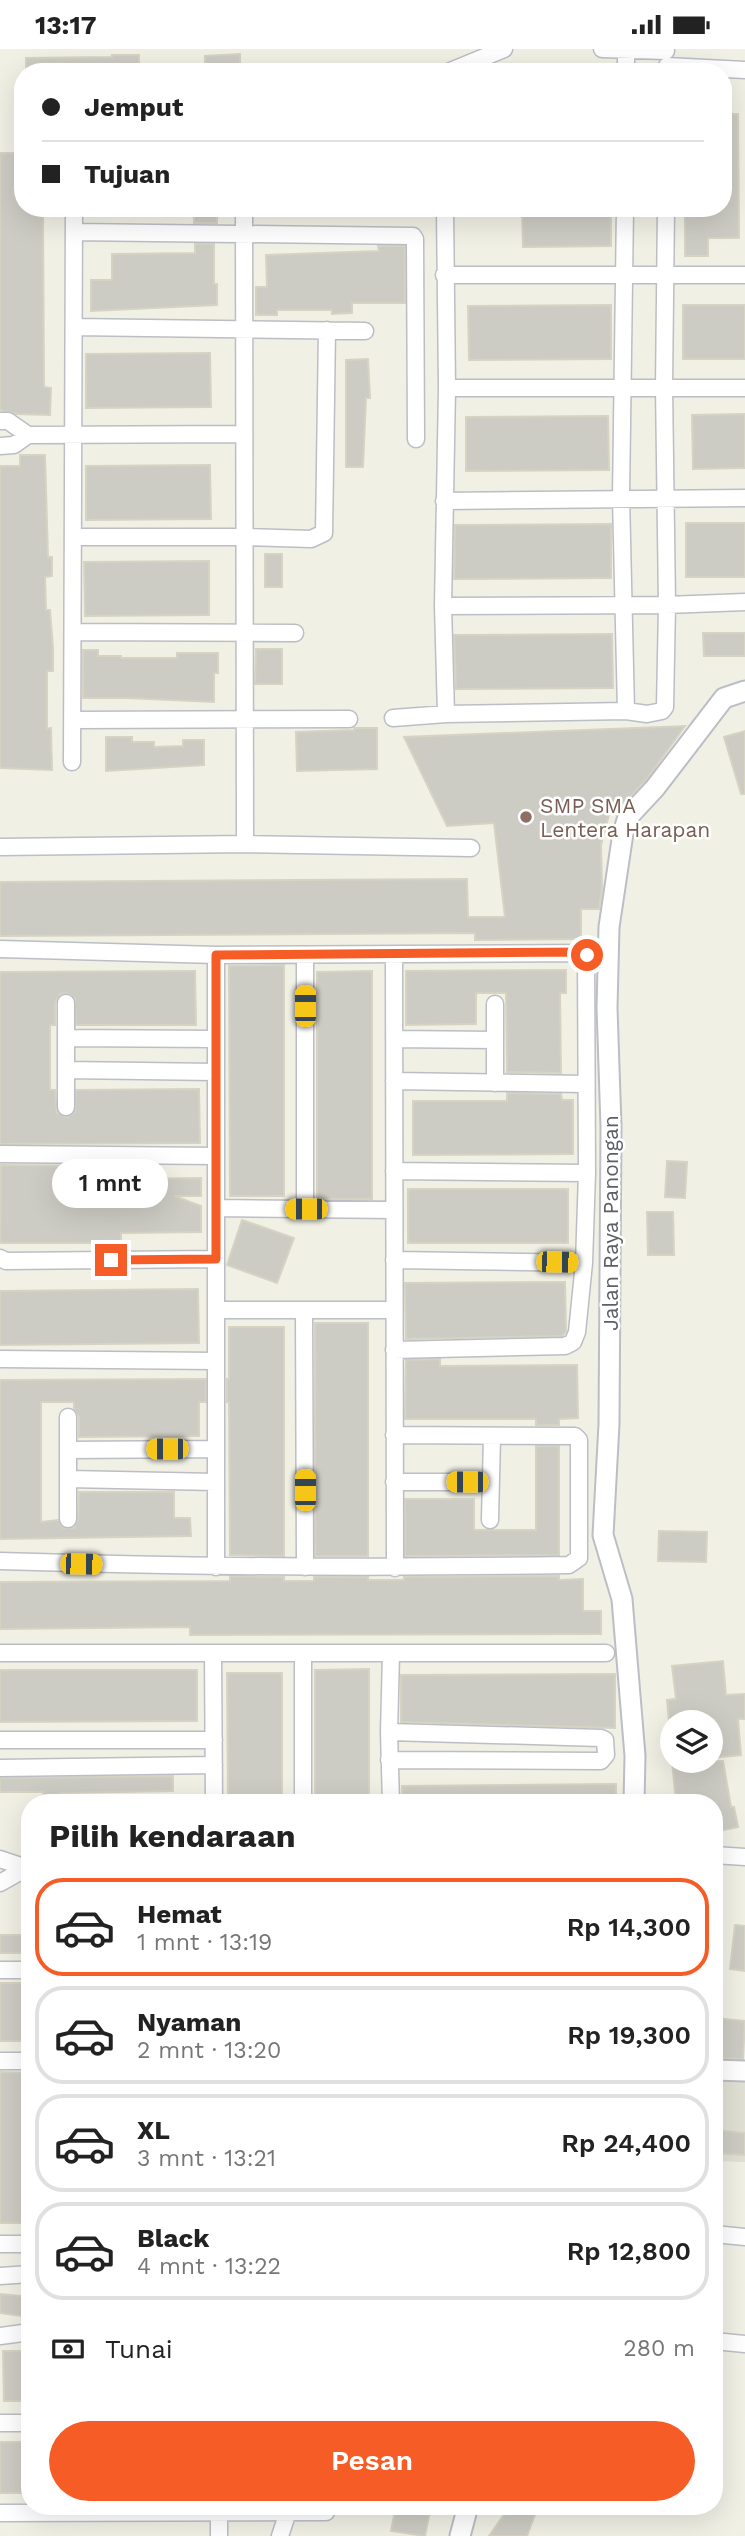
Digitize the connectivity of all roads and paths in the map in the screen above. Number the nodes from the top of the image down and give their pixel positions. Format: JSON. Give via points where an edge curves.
{"nodes":[{"id":1,"x":504,"y":49,"type":"edge"},
{"id":2,"x":602,"y":49,"type":"edge"},
{"id":3,"x":626,"y":50,"type":"edge"},
{"id":4,"x":667,"y":59,"type":"edge"},
{"id":5,"x":470,"y":63,"type":"edge"},
{"id":6,"x":695,"y":63,"type":"edge"},
{"id":7,"x":74,"y":217,"type":"edge"},
{"id":8,"x":244,"y":217,"type":"edge"},
{"id":9,"x":446,"y":217,"type":"edge"},
{"id":10,"x":625,"y":217,"type":"edge"},
{"id":11,"x":666,"y":217,"type":"edge"},
{"id":12,"x":74,"y":232,"type":"junction"},
{"id":13,"x":244,"y":233,"type":"junction"},
{"id":14,"x":444,"y":275,"type":"junction"},
{"id":15,"x":623,"y":275,"type":"junction"},
{"id":16,"x":745,"y":275,"type":"edge"},
{"id":17,"x":666,"y":276,"type":"junction"},
{"id":18,"x":74,"y":327,"type":"junction"},
{"id":19,"x":244,"y":329,"type":"junction"},
{"id":20,"x":327,"y":330,"type":"junction"},
{"id":21,"x":365,"y":331,"type":"dead end"},
{"id":22,"x":664,"y":387,"type":"junction"},
{"id":23,"x":447,"y":388,"type":"junction"},
{"id":24,"x":623,"y":388,"type":"junction"},
{"id":25,"x":745,"y":388,"type":"edge"},
{"id":26,"x":0,"y":421,"type":"edge"},
{"id":27,"x":75,"y":434,"type":"junction"},
{"id":28,"x":244,"y":434,"type":"junction"},
{"id":29,"x":28,"y":435,"type":"junction"},
{"id":30,"x":416,"y":439,"type":"dead end"},
{"id":31,"x":0,"y":446,"type":"edge"},
{"id":32,"x":621,"y":497,"type":"junction"},
{"id":33,"x":664,"y":497,"type":"junction"},
{"id":34,"x":745,"y":498,"type":"edge"},
{"id":35,"x":444,"y":501,"type":"junction"},
{"id":36,"x":74,"y":537,"type":"junction"},
{"id":37,"x":244,"y":537,"type":"junction"},
{"id":38,"x":745,"y":602,"type":"edge"},
{"id":39,"x":443,"y":605,"type":"junction"},
{"id":40,"x":625,"y":605,"type":"junction"},
{"id":41,"x":667,"y":605,"type":"junction"},
{"id":42,"x":73,"y":632,"type":"junction"},
{"id":43,"x":295,"y":633,"type":"dead end"},
{"id":44,"x":245,"y":634,"type":"junction"},
{"id":45,"x":745,"y":691,"type":"edge"},
{"id":46,"x":626,"y":711,"type":"junction"},
{"id":47,"x":446,"y":714,"type":"junction"},
{"id":48,"x":393,"y":718,"type":"dead end"},
{"id":49,"x":349,"y":719,"type":"dead end"},
{"id":50,"x":73,"y":720,"type":"junction"},
{"id":51,"x":244,"y":721,"type":"junction"},
{"id":52,"x":72,"y":762,"type":"dead end"},
{"id":53,"x":245,"y":844,"type":"junction"},
{"id":54,"x":0,"y":847,"type":"edge"},
{"id":55,"x":471,"y":848,"type":"dead end"},
{"id":56,"x":0,"y":949,"type":"edge"},
{"id":57,"x":216,"y":955,"type":"junction"},
{"id":58,"x":305,"y":955,"type":"junction"},
{"id":59,"x":394,"y":955,"type":"junction"},
{"id":60,"x":66,"y":1003,"type":"dead end"},
{"id":61,"x":495,"y":1005,"type":"dead end"},
{"id":62,"x":66,"y":1038,"type":"junction"},
{"id":63,"x":216,"y":1039,"type":"junction"},
{"id":64,"x":394,"y":1039,"type":"junction"},
{"id":65,"x":495,"y":1039,"type":"junction"},
{"id":66,"x":66,"y":1070,"type":"junction"},
{"id":67,"x":216,"y":1072,"type":"junction"},
{"id":68,"x":394,"y":1081,"type":"junction"},
{"id":69,"x":495,"y":1083,"type":"junction"},
{"id":70,"x":585,"y":1084,"type":"junction"},
{"id":71,"x":66,"y":1107,"type":"dead end"},
{"id":72,"x":0,"y":1154,"type":"edge"},
{"id":73,"x":216,"y":1156,"type":"junction"},
{"id":74,"x":394,"y":1171,"type":"junction"},
{"id":75,"x":587,"y":1173,"type":"junction"},
{"id":76,"x":216,"y":1208,"type":"junction"},
{"id":77,"x":306,"y":1209,"type":"junction"},
{"id":78,"x":394,"y":1210,"type":"junction"},
{"id":79,"x":216,"y":1259,"type":"junction"},
{"id":80,"x":394,"y":1260,"type":"junction"},
{"id":81,"x":2,"y":1263,"type":"edge"},
{"id":82,"x":584,"y":1263,"type":"junction"},
{"id":83,"x":216,"y":1310,"type":"junction"},
{"id":84,"x":304,"y":1310,"type":"junction"},
{"id":85,"x":394,"y":1310,"type":"junction"},
{"id":86,"x":394,"y":1350,"type":"junction"},
{"id":87,"x":0,"y":1359,"type":"edge"},
{"id":88,"x":216,"y":1361,"type":"junction"},
{"id":89,"x":68,"y":1417,"type":"dead end"},
{"id":90,"x":394,"y":1435,"type":"junction"},
{"id":91,"x":492,"y":1436,"type":"junction"},
{"id":92,"x":216,"y":1449,"type":"junction"},
{"id":93,"x":68,"y":1450,"type":"junction"},
{"id":94,"x":68,"y":1479,"type":"junction"},
{"id":95,"x":216,"y":1482,"type":"junction"},
{"id":96,"x":394,"y":1482,"type":"junction"},
{"id":97,"x":491,"y":1482,"type":"junction"},
{"id":98,"x":68,"y":1519,"type":"dead end"},
{"id":99,"x":490,"y":1520,"type":"dead end"},
{"id":100,"x":0,"y":1562,"type":"edge"},
{"id":101,"x":216,"y":1567,"type":"junction"},
{"id":102,"x":305,"y":1567,"type":"junction"},
{"id":103,"x":395,"y":1568,"type":"junction"},
{"id":104,"x":0,"y":1653,"type":"edge"},
{"id":105,"x":607,"y":1653,"type":"dead end"},
{"id":106,"x":213,"y":1654,"type":"junction"},
{"id":107,"x":303,"y":1654,"type":"junction"},
{"id":108,"x":391,"y":1654,"type":"junction"},
{"id":109,"x":389,"y":1732,"type":"junction"},
{"id":110,"x":0,"y":1740,"type":"edge"},
{"id":111,"x":214,"y":1740,"type":"junction"},
{"id":112,"x":389,"y":1760,"type":"junction"},
{"id":113,"x":214,"y":1765,"type":"junction"},
{"id":114,"x":0,"y":1767,"type":"edge"},
{"id":115,"x":214,"y":1794,"type":"edge"},
{"id":116,"x":303,"y":1794,"type":"edge"},
{"id":117,"x":390,"y":1794,"type":"edge"},
{"id":118,"x":634,"y":1794,"type":"edge"},
{"id":119,"x":723,"y":1856,"type":"edge"},
{"id":120,"x":745,"y":1857,"type":"edge"},
{"id":121,"x":0,"y":1859,"type":"edge"},
{"id":122,"x":21,"y":1866,"type":"edge"},
{"id":123,"x":21,"y":1872,"type":"edge"},
{"id":124,"x":0,"y":1883,"type":"edge"},
{"id":125,"x":0,"y":1970,"type":"edge"},
{"id":126,"x":21,"y":1970,"type":"edge"},
{"id":127,"x":0,"y":2060,"type":"edge"},
{"id":128,"x":21,"y":2061,"type":"edge"},
{"id":129,"x":723,"y":2070,"type":"edge"},
{"id":130,"x":745,"y":2071,"type":"edge"},
{"id":131,"x":723,"y":2235,"type":"edge"},
{"id":132,"x":745,"y":2237,"type":"edge"},
{"id":133,"x":0,"y":2244,"type":"edge"},
{"id":134,"x":21,"y":2244,"type":"edge"},
{"id":135,"x":21,"y":2275,"type":"edge"},
{"id":136,"x":0,"y":2276,"type":"edge"},
{"id":137,"x":21,"y":2333,"type":"edge"},
{"id":138,"x":0,"y":2336,"type":"edge"},
{"id":139,"x":723,"y":2342,"type":"edge"},
{"id":140,"x":745,"y":2344,"type":"edge"},
{"id":141,"x":0,"y":2423,"type":"edge"},
{"id":142,"x":21,"y":2423,"type":"edge"},
{"id":143,"x":0,"y":2513,"type":"edge"},
{"id":144,"x":21,"y":2513,"type":"edge"},
{"id":145,"x":219,"y":2515,"type":"edge"},
{"id":146,"x":287,"y":2515,"type":"edge"},
{"id":147,"x":466,"y":2515,"type":"edge"},
{"id":148,"x":219,"y":2536,"type":"edge"},
{"id":149,"x":280,"y":2536,"type":"edge"},
{"id":150,"x":460,"y":2536,"type":"edge"}],
"edges":[{"from":1,"to":5,"type":"street"},
{"from":2,"to":3,"type":"street"},
{"from":3,"to":4,"type":"street"},
{"from":4,"to":6,"type":"street"},
{"from":7,"to":12,"type":"street"},
{"from":8,"to":13,"type":"street"},
{"from":9,"to":14,"type":"street"},
{"from":10,"to":15,"type":"street"},
{"from":11,"to":17,"type":"street"},
{"from":12,"to":13,"type":"street"},
{"from":12,"to":18,"type":"street"},
{"from":13,"to":19,"type":"street"},
{"from":13,"to":30,"type":"street","via":[[415,237]]},
{"from":14,"to":15,"type":"street"},
{"from":14,"to":23,"type":"street"},
{"from":15,"to":17,"type":"street"},
{"from":15,"to":24,"type":"street"},
{"from":16,"to":17,"type":"street"},
{"from":17,"to":22,"type":"street"},
{"from":18,"to":19,"type":"street"},
{"from":18,"to":27,"type":"street"},
{"from":19,"to":20,"type":"street"},
{"from":19,"to":28,"type":"street"},
{"from":20,"to":21,"type":"street"},
{"from":20,"to":37,"type":"street","via":[[324,533],[312,539]]},
{"from":22,"to":24,"type":"street"},
{"from":22,"to":25,"type":"street"},
{"from":22,"to":33,"type":"street"},
{"from":23,"to":24,"type":"street"},
{"from":23,"to":35,"type":"street"},
{"from":24,"to":32,"type":"street"},
{"from":26,"to":29,"type":"street","via":[[8,421]]},
{"from":27,"to":28,"type":"street"},
{"from":27,"to":29,"type":"street"},
{"from":27,"to":36,"type":"street"},
{"from":28,"to":37,"type":"street"},
{"from":29,"to":31,"type":"street","via":[[14,446]]},
{"from":32,"to":33,"type":"street"},
{"from":32,"to":35,"type":"street"},
{"from":32,"to":40,"type":"street"},
{"from":33,"to":34,"type":"street"},
{"from":33,"to":41,"type":"street"},
{"from":35,"to":39,"type":"street"},
{"from":36,"to":37,"type":"street"},
{"from":36,"to":42,"type":"street"},
{"from":37,"to":44,"type":"street"},
{"from":38,"to":41,"type":"street"},
{"from":39,"to":40,"type":"street"},
{"from":39,"to":47,"type":"street"},
{"from":40,"to":41,"type":"street"},
{"from":40,"to":46,"type":"street"},
{"from":41,"to":46,"type":"street","via":[[665,707],[647,714]]},
{"from":42,"to":44,"type":"street"},
{"from":42,"to":50,"type":"street"},
{"from":43,"to":44,"type":"street"},
{"from":44,"to":51,"type":"street"},
{"from":45,"to":118,"type":"street","name":"Jalan Raya Panongan","via":[[724,698],[628,817],[609,927],[609,1424],[603,1535],[622,1599]]},
{"from":46,"to":47,"type":"street"},
{"from":47,"to":48,"type":"street"},
{"from":49,"to":51,"type":"street"},
{"from":50,"to":51,"type":"street"},
{"from":50,"to":52,"type":"street"},
{"from":51,"to":53,"type":"street"},
{"from":53,"to":54,"type":"street"},
{"from":53,"to":55,"type":"street"},
{"from":56,"to":57,"type":"street"},
{"from":57,"to":58,"type":"street"},
{"from":57,"to":63,"type":"street"},
{"from":58,"to":59,"type":"street"},
{"from":58,"to":77,"type":"street"},
{"from":59,"to":64,"type":"street"},
{"from":59,"to":70,"type":"street","via":[[586,953]]},
{"from":60,"to":62,"type":"street"},
{"from":61,"to":65,"type":"street"},
{"from":62,"to":63,"type":"street"},
{"from":62,"to":66,"type":"street"},
{"from":63,"to":67,"type":"street"},
{"from":64,"to":65,"type":"street"},
{"from":64,"to":68,"type":"street"},
{"from":65,"to":69,"type":"street"},
{"from":66,"to":67,"type":"street"},
{"from":66,"to":71,"type":"street"},
{"from":67,"to":73,"type":"street"},
{"from":68,"to":69,"type":"street"},
{"from":68,"to":74,"type":"street"},
{"from":69,"to":70,"type":"street"},
{"from":70,"to":75,"type":"street"},
{"from":72,"to":73,"type":"street"},
{"from":73,"to":76,"type":"street"},
{"from":74,"to":75,"type":"street"},
{"from":74,"to":78,"type":"street"},
{"from":75,"to":82,"type":"street"},
{"from":76,"to":77,"type":"street"},
{"from":76,"to":79,"type":"street"},
{"from":77,"to":78,"type":"street"},
{"from":78,"to":80,"type":"street"},
{"from":79,"to":81,"type":"street"},
{"from":79,"to":83,"type":"street"},
{"from":80,"to":82,"type":"street"},
{"from":80,"to":85,"type":"street"},
{"from":82,"to":86,"type":"street","via":[[577,1332],[565,1346]]},
{"from":83,"to":84,"type":"street"},
{"from":83,"to":88,"type":"street"},
{"from":84,"to":85,"type":"street"},
{"from":84,"to":102,"type":"street"},
{"from":85,"to":86,"type":"street"},
{"from":86,"to":90,"type":"street"},
{"from":87,"to":88,"type":"street"},
{"from":88,"to":92,"type":"street"},
{"from":89,"to":93,"type":"street"},
{"from":90,"to":91,"type":"street"},
{"from":90,"to":96,"type":"street"},
{"from":91,"to":97,"type":"street"},
{"from":91,"to":103,"type":"street","via":[[577,1438],[579,1558],[569,1565]]},
{"from":92,"to":93,"type":"street"},
{"from":92,"to":95,"type":"street"},
{"from":93,"to":94,"type":"street"},
{"from":94,"to":95,"type":"street"},
{"from":94,"to":98,"type":"street"},
{"from":95,"to":101,"type":"street"},
{"from":96,"to":97,"type":"street"},
{"from":96,"to":103,"type":"street"},
{"from":97,"to":99,"type":"street"},
{"from":100,"to":101,"type":"street"},
{"from":101,"to":102,"type":"street"},
{"from":102,"to":103,"type":"street"},
{"from":104,"to":106,"type":"street"},
{"from":105,"to":108,"type":"street"},
{"from":106,"to":107,"type":"street"},
{"from":106,"to":111,"type":"street"},
{"from":107,"to":108,"type":"street"},
{"from":107,"to":116,"type":"street"},
{"from":108,"to":109,"type":"street"},
{"from":109,"to":112,"type":"street"},
{"from":109,"to":112,"type":"street","via":[[601,1738],[606,1755],[601,1761]]},
{"from":110,"to":111,"type":"street"},
{"from":111,"to":113,"type":"street"},
{"from":112,"to":117,"type":"street"},
{"from":113,"to":114,"type":"street"},
{"from":113,"to":115,"type":"street"},
{"from":119,"to":120,"type":"street"},
{"from":121,"to":122,"type":"street"},
{"from":123,"to":124,"type":"street"},
{"from":125,"to":126,"type":"street"},
{"from":127,"to":128,"type":"street"},
{"from":129,"to":130,"type":"street"},
{"from":131,"to":132,"type":"street"},
{"from":133,"to":134,"type":"street"},
{"from":135,"to":136,"type":"street"},
{"from":137,"to":138,"type":"street"},
{"from":139,"to":140,"type":"street"},
{"from":141,"to":142,"type":"street"},
{"from":143,"to":144,"type":"street"},
{"from":145,"to":148,"type":"street"},
{"from":146,"to":149,"type":"street"},
{"from":147,"to":150,"type":"street"}]}
